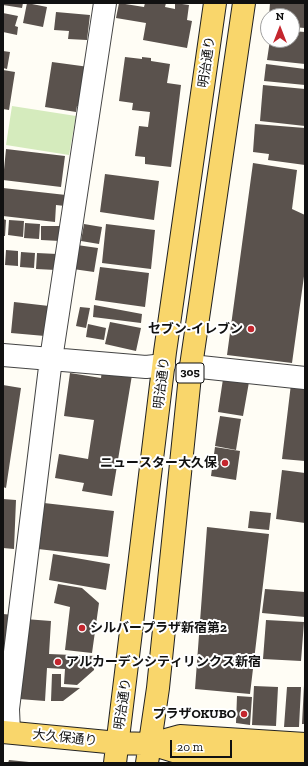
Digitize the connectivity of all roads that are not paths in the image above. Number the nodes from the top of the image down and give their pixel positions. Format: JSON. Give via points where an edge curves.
{"nodes":[{"id":1,"x":105,"y":3,"type":"edge"},
{"id":2,"x":215,"y":3,"type":"edge"},
{"id":3,"x":244,"y":3,"type":"edge"},
{"id":4,"x":3,"y":355,"type":"edge"},
{"id":5,"x":51,"y":359,"type":"junction"},
{"id":6,"x":164,"y":365,"type":"junction"},
{"id":7,"x":191,"y":366,"type":"junction"},
{"id":8,"x":305,"y":378,"type":"edge"},
{"id":9,"x":6,"y":732,"type":"edge"},
{"id":10,"x":305,"y":744,"type":"edge"},
{"id":11,"x":116,"y":753,"type":"edge"},
{"id":12,"x":149,"y":753,"type":"edge"},
{"id":13,"x":305,"y":759,"type":"edge"},
{"id":14,"x":245,"y":760,"type":"edge"}],
"edges":[{"from":1,"to":5,"type":"street"},
{"from":2,"to":6,"type":"main road","name":"明治通り","number":"305"},
{"from":3,"to":7,"type":"main road","name":"明治通り","number":"305"},
{"from":4,"to":5,"type":"street"},
{"from":5,"to":6,"type":"street","via":[[146,367]]},
{"from":5,"to":9,"type":"street"},
{"from":6,"to":11,"type":"main road","name":"明治通り","number":"305"},
{"from":7,"to":8,"type":"street"},
{"from":7,"to":12,"type":"main road","name":"明治通り","number":"305"},
{"from":9,"to":11,"type":"main road","name":"大久保通り"},
{"from":10,"to":12,"type":"main road","name":"大久保通り","via":[[180,736]]},
{"from":11,"to":12,"type":"main road","name":"大久保通り"},
{"from":12,"to":14,"type":"main road","name":"大久保通り","via":[[176,752]]},
{"from":13,"to":14,"type":"main road","name":"大久保通り"}]}
